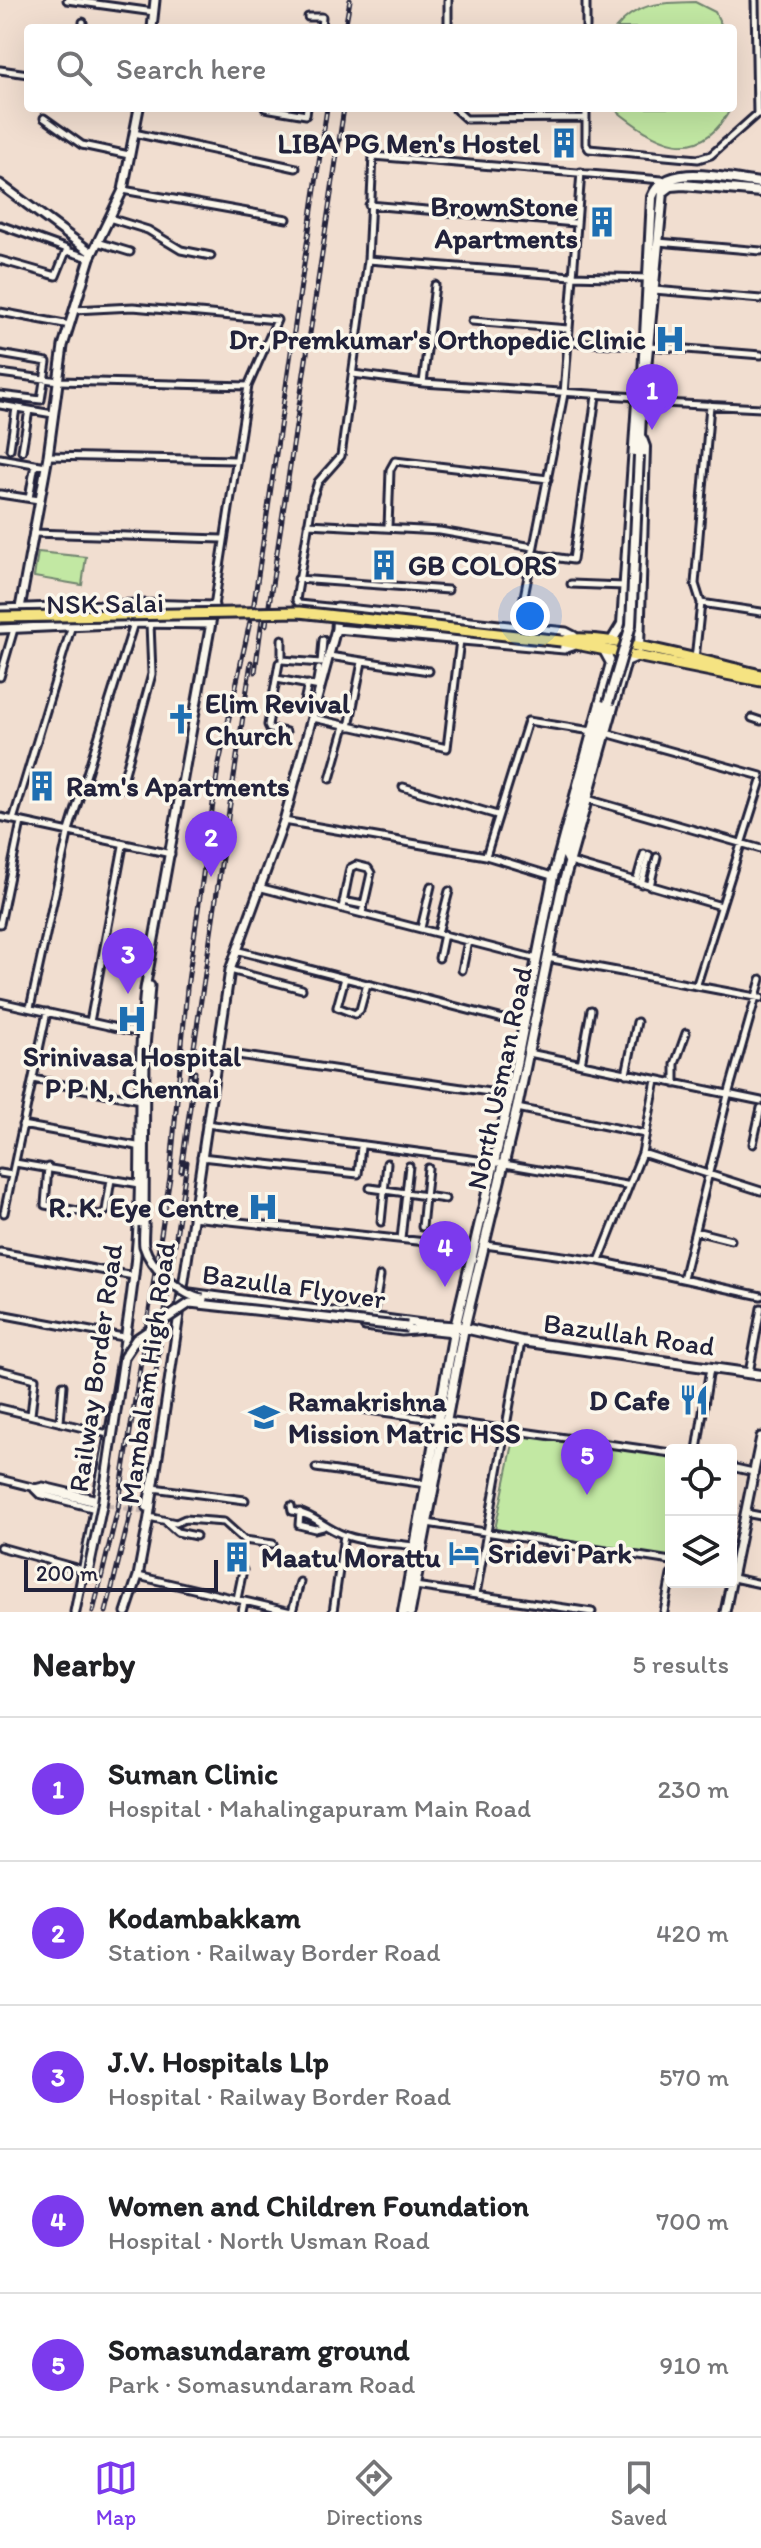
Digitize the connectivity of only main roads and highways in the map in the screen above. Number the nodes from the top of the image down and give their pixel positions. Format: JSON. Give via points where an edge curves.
{"nodes":[{"id":1,"x":761,"y":183,"type":"edge"},
{"id":2,"x":761,"y":192,"type":"edge"},
{"id":3,"x":650,"y":278,"type":"junction"},
{"id":4,"x":646,"y":345,"type":"junction"},
{"id":5,"x":641,"y":399,"type":"junction"},
{"id":6,"x":640,"y":435,"type":"junction"},
{"id":7,"x":0,"y":617,"type":"edge"},
{"id":8,"x":568,"y":641,"type":"junction"},
{"id":9,"x":611,"y":642,"type":"junction"},
{"id":10,"x":605,"y":652,"type":"junction"},
{"id":11,"x":637,"y":653,"type":"junction"},
{"id":12,"x":761,"y":675,"type":"edge"},
{"id":13,"x":607,"y":678,"type":"junction"},
{"id":14,"x":761,"y":681,"type":"edge"},
{"id":15,"x":620,"y":682,"type":"junction"},
{"id":16,"x":565,"y":858,"type":"junction"},
{"id":17,"x":459,"y":1330,"type":"junction"},
{"id":18,"x":761,"y":1375,"type":"edge"},
{"id":19,"x":441,"y":1421,"type":"junction"},
{"id":20,"x":422,"y":1522,"type":"junction"},
{"id":21,"x":403,"y":1612,"type":"edge"},
{"id":22,"x":410,"y":1612,"type":"edge"}],
"edges":[{"from":1,"to":3,"type":"main road","via":[[681,175],[662,180],[652,197]]},
{"from":2,"to":3,"type":"main road","via":[[671,186],[660,200]]},
{"from":3,"to":4,"type":"main road"},
{"from":3,"to":4,"type":"main road"},
{"from":4,"to":5,"type":"main road"},
{"from":5,"to":6,"type":"main road"},
{"from":5,"to":9,"type":"main road","via":[[622,624]]},
{"from":6,"to":11,"type":"main road","via":[[645,447]]},
{"from":6,"to":16,"type":"main road","bridge":true,"via":[[631,625]]},
{"from":7,"to":8,"type":"main road","bridge":true,"via":[[299,612]]},
{"from":8,"to":9,"type":"main road"},
{"from":8,"to":10,"type":"main road"},
{"from":9,"to":11,"type":"main road"},
{"from":10,"to":11,"type":"main road"},
{"from":10,"to":13,"type":"main road","name":"North Usman Road","via":[[611,663]]},
{"from":11,"to":12,"type":"main road"},
{"from":11,"to":14,"type":"main road"},
{"from":11,"to":15,"type":"main road","name":"North Usman Road","via":[[626,661]]},
{"from":13,"to":15,"type":"main road"},
{"from":13,"to":16,"type":"main road","name":"North Usman Road"},
{"from":15,"to":16,"type":"main road","name":"North Usman Road"},
{"from":16,"to":17,"type":"main road","name":"North Usman Road","via":[[504,1166]]},
{"from":16,"to":17,"type":"main road","name":"North Usman Road","via":[[553,877]]},
{"from":17,"to":18,"type":"main road","name":"Bazullah Road"},
{"from":17,"to":19,"type":"main road","name":"North Usman Road"},
{"from":19,"to":20,"type":"main road","name":"North Usman Road"},
{"from":19,"to":20,"type":"main road","name":"North Usman Road"},
{"from":20,"to":21,"type":"main road","name":"North Usman Road"},
{"from":20,"to":22,"type":"main road","name":"North Usman Road"}]}
